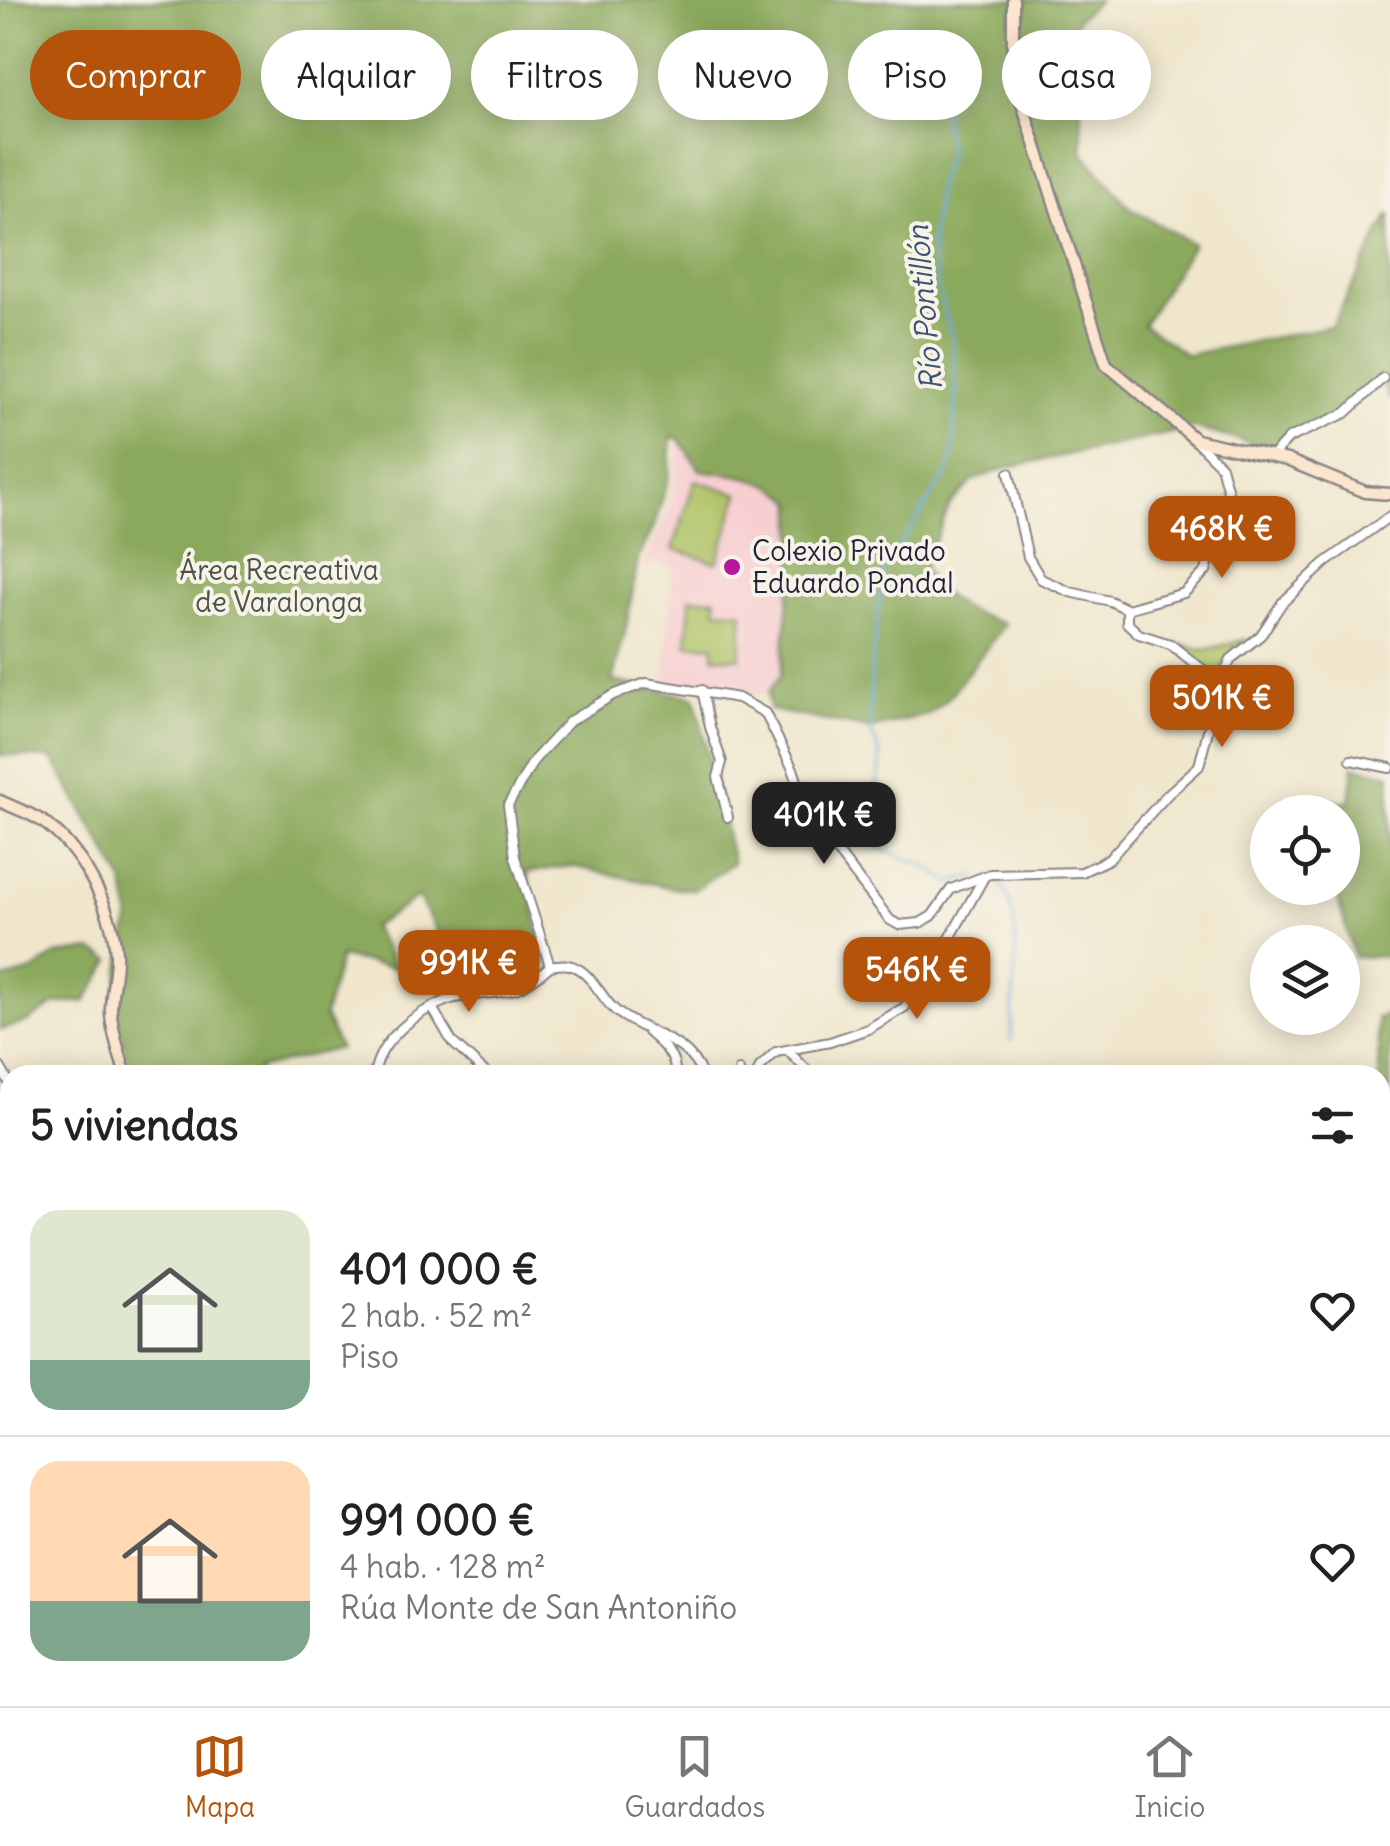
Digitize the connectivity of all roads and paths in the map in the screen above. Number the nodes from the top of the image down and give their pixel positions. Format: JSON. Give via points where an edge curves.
{"nodes":[{"id":1,"x":1013,"y":0,"type":"edge"},
{"id":2,"x":1383,"y":378,"type":"dead end"},
{"id":3,"x":1196,"y":440,"type":"junction"},
{"id":4,"x":1271,"y":457,"type":"junction"},
{"id":5,"x":1009,"y":474,"type":"dead end"},
{"id":6,"x":1390,"y":494,"type":"edge"},
{"id":7,"x":1390,"y":516,"type":"edge"},
{"id":8,"x":1126,"y":609,"type":"junction"},
{"id":9,"x":1220,"y":683,"type":"junction"},
{"id":10,"x":702,"y":690,"type":"junction"},
{"id":11,"x":1351,"y":760,"type":"dead end"},
{"id":12,"x":1390,"y":768,"type":"edge"},
{"id":13,"x":0,"y":801,"type":"edge"},
{"id":14,"x":728,"y":817,"type":"dead end"},
{"id":15,"x":983,"y":879,"type":"junction"},
{"id":16,"x":550,"y":966,"type":"junction"},
{"id":17,"x":433,"y":1008,"type":"junction"},
{"id":18,"x":641,"y":1025,"type":"junction"},
{"id":19,"x":787,"y":1050,"type":"junction"},
{"id":20,"x":123,"y":1065,"type":"edge"},
{"id":21,"x":377,"y":1065,"type":"edge"},
{"id":22,"x":477,"y":1065,"type":"edge"},
{"id":23,"x":675,"y":1065,"type":"edge"},
{"id":24,"x":695,"y":1065,"type":"edge"},
{"id":25,"x":762,"y":1065,"type":"edge"},
{"id":26,"x":802,"y":1065,"type":"edge"},
{"id":27,"x":0,"y":1511,"type":"edge"},
{"id":28,"x":0,"y":1548,"type":"edge"}],
"edges":[{"from":1,"to":3,"type":"street","via":[[1013,74],[1106,364]]},
{"from":2,"to":4,"type":"street","via":[[1346,413],[1289,438]]},
{"from":3,"to":4,"type":"street"},
{"from":3,"to":8,"type":"street","via":[[1221,466],[1228,492],[1206,570],[1184,594]]},
{"from":4,"to":6,"type":"street","via":[[1365,492]]},
{"from":5,"to":8,"type":"street","via":[[1028,558],[1041,579]]},
{"from":7,"to":9,"type":"street","via":[[1282,603],[1262,635],[1231,659]]},
{"from":8,"to":9,"type":"street","via":[[1134,632],[1170,644]]},
{"from":9,"to":15,"type":"street","via":[[1199,766],[1109,860],[1082,872],[1002,872]]},
{"from":10,"to":14,"type":"street","via":[[722,762],[718,777]]},
{"from":10,"to":15,"type":"street","via":[[765,712],[808,814],[890,920],[920,923],[950,889]]},
{"from":10,"to":16,"type":"street","via":[[646,683],[613,695],[570,721],[534,760],[508,805],[515,858]]},
{"from":11,"to":12,"type":"street"},
{"from":13,"to":20,"type":"street","via":[[60,837],[106,904],[116,956],[111,1012]]},
{"from":15,"to":19,"type":"street","via":[[905,1007],[868,1029]]},
{"from":16,"to":17,"type":"street","via":[[514,990]]},
{"from":16,"to":18,"type":"street","via":[[577,968],[615,1010]]},
{"from":17,"to":21,"type":"street","via":[[394,1035]]},
{"from":17,"to":22,"type":"street","via":[[452,1042]]},
{"from":18,"to":23,"type":"street"},
{"from":18,"to":24,"type":"street","via":[[684,1048]]},
{"from":19,"to":25,"type":"street"},
{"from":19,"to":26,"type":"street"},
{"from":27,"to":28,"type":"street"}]}
